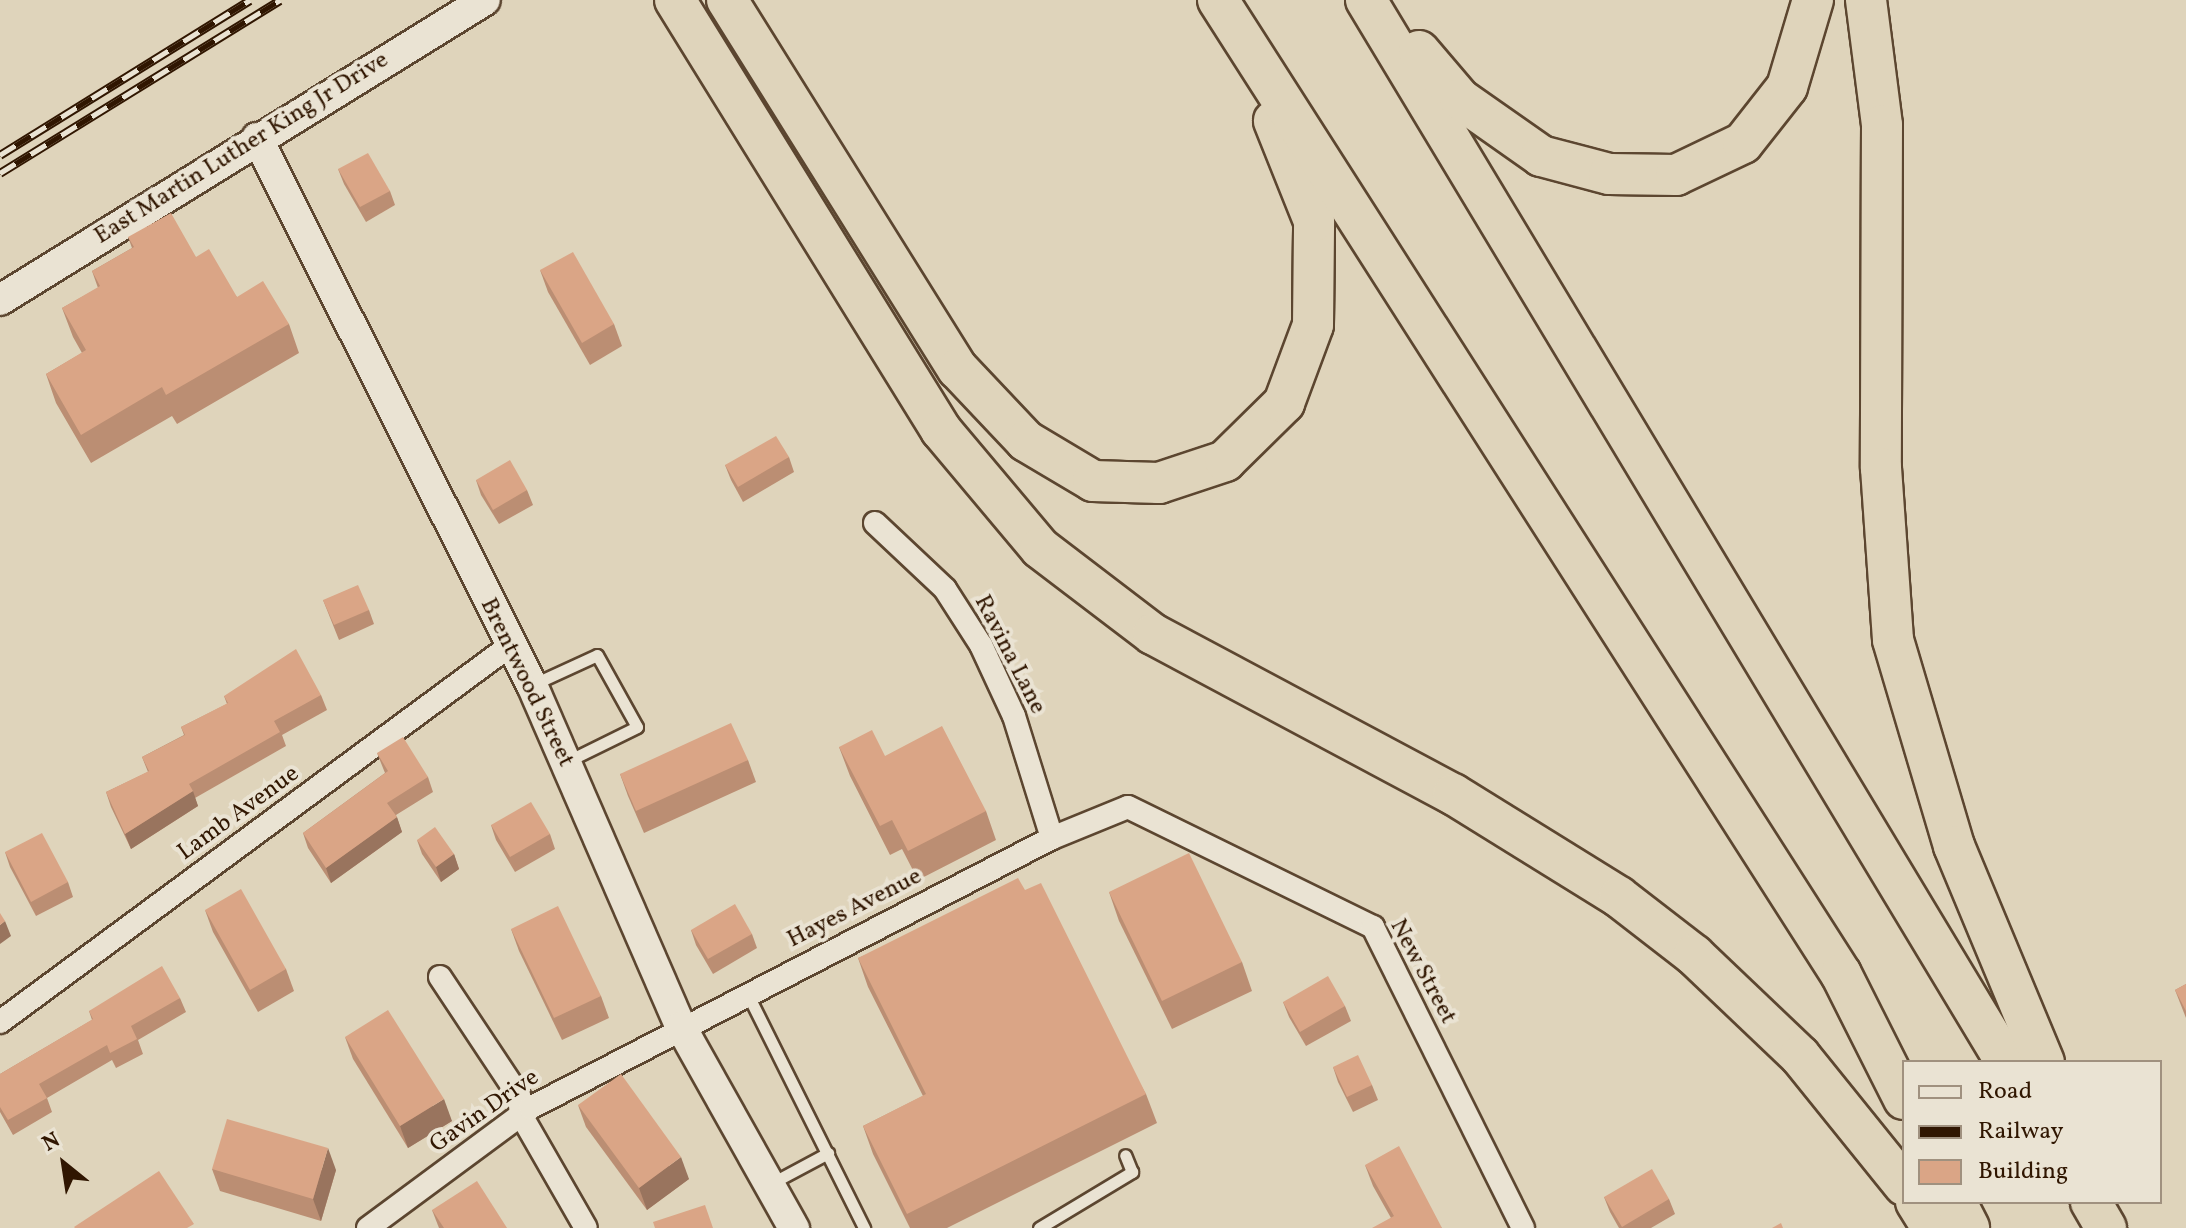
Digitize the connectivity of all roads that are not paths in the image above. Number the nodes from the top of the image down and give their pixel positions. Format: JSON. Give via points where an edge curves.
{"nodes":[{"id":1,"x":485,"y":0,"type":"edge"},
{"id":2,"x":675,"y":0,"type":"edge"},
{"id":3,"x":727,"y":0,"type":"edge"},
{"id":4,"x":1218,"y":0,"type":"edge"},
{"id":5,"x":1366,"y":0,"type":"edge"},
{"id":6,"x":1374,"y":0,"type":"edge"},
{"id":7,"x":1813,"y":0,"type":"edge"},
{"id":8,"x":1866,"y":0,"type":"edge"},
{"id":9,"x":1240,"y":35,"type":"junction"},
{"id":10,"x":257,"y":138,"type":"junction"},
{"id":11,"x":0,"y":300,"type":"edge"},
{"id":12,"x":875,"y":523,"type":"dead end"},
{"id":13,"x":508,"y":647,"type":"junction"},
{"id":14,"x":532,"y":685,"type":"junction"},
{"id":15,"x":566,"y":762,"type":"junction"},
{"id":16,"x":1052,"y":838,"type":"junction"},
{"id":17,"x":440,"y":977,"type":"dead end"},
{"id":18,"x":747,"y":993,"type":"junction"},
{"id":19,"x":0,"y":1022,"type":"edge"},
{"id":20,"x":681,"y":1027,"type":"junction"},
{"id":21,"x":2005,"y":1060,"type":"edge"},
{"id":22,"x":2043,"y":1060,"type":"edge"},
{"id":23,"x":1902,"y":1095,"type":"edge"},
{"id":24,"x":521,"y":1115,"type":"junction"},
{"id":25,"x":828,"y":1153,"type":"junction"},
{"id":26,"x":1125,"y":1155,"type":"dead end"},
{"id":27,"x":1902,"y":1183,"type":"edge"},
{"id":28,"x":770,"y":1185,"type":"junction"},
{"id":29,"x":1917,"y":1204,"type":"edge"},
{"id":30,"x":1957,"y":1204,"type":"edge"},
{"id":31,"x":2092,"y":1204,"type":"edge"},
{"id":32,"x":2104,"y":1204,"type":"edge"},
{"id":33,"x":368,"y":1228,"type":"edge"},
{"id":34,"x":586,"y":1228,"type":"edge"},
{"id":35,"x":794,"y":1228,"type":"edge"},
{"id":36,"x":864,"y":1228,"type":"edge"},
{"id":37,"x":1039,"y":1228,"type":"edge"},
{"id":38,"x":1523,"y":1228,"type":"edge"},
{"id":39,"x":1932,"y":1228,"type":"edge"},
{"id":40,"x":1969,"y":1228,"type":"edge"},
{"id":41,"x":2106,"y":1228,"type":"edge"},
{"id":42,"x":2114,"y":1228,"type":"edge"}],
"edges":[{"from":1,"to":10,"type":"main road","name":"East Martin Luther King Jr Drive"},
{"from":2,"to":27,"type":"highway","via":[[941,430],[1040,548],[1153,634],[1453,794],[1619,897],[1694,955],[1800,1056]]},
{"from":3,"to":9,"type":"highway","via":[[958,369],[1026,441],[1093,481],[1159,483],[1225,461],[1284,403],[1313,325],[1314,221]]},
{"from":4,"to":9,"type":"highway"},
{"from":5,"to":21,"type":"highway"},
{"from":6,"to":7,"type":"highway","via":[[1460,99],[1541,156],[1609,174],[1676,175],[1743,143],[1787,87]]},
{"from":8,"to":22,"type":"highway","via":[[1882,125],[1881,468],[1893,640],[1954,846]]},
{"from":9,"to":23,"type":"highway","via":[[1841,974]]},
{"from":10,"to":11,"type":"main road","name":"East Martin Luther King Jr Drive"},
{"from":10,"to":13,"type":"main road","name":"Brentwood Street"},
{"from":12,"to":16,"type":"street","name":"Ravina Lane","via":[[945,589],[981,645],[1014,716]]},
{"from":13,"to":14,"type":"main road","name":"Brentwood Street"},
{"from":13,"to":19,"type":"street","name":"Lamb Avenue"},
{"from":14,"to":15,"type":"main road","name":"Brentwood Street"},
{"from":14,"to":15,"type":"lane","via":[[597,655],[637,727]]},
{"from":15,"to":20,"type":"main road","name":"Brentwood Street"},
{"from":16,"to":18,"type":"street","name":"Hayes Avenue"},
{"from":16,"to":38,"type":"street","name":"New Street","via":[[1128,807],[1373,927]]},
{"from":17,"to":24,"type":"street","via":[[519,1096]]},
{"from":18,"to":20,"type":"street","name":"Hayes Avenue"},
{"from":18,"to":25,"type":"lane"},
{"from":20,"to":24,"type":"street","name":"Gavin Drive"},
{"from":20,"to":28,"type":"main road","name":"Brentwood Street"},
{"from":24,"to":33,"type":"street","name":"Gavin Drive"},
{"from":24,"to":34,"type":"street"},
{"from":25,"to":28,"type":"lane"},
{"from":25,"to":36,"type":"lane"},
{"from":26,"to":37,"type":"lane","via":[[1132,1172]]},
{"from":28,"to":35,"type":"main road","name":"Brentwood Street"},
{"from":29,"to":39,"type":"highway"},
{"from":30,"to":40,"type":"highway"},
{"from":31,"to":41,"type":"highway"},
{"from":32,"to":42,"type":"highway"}]}
